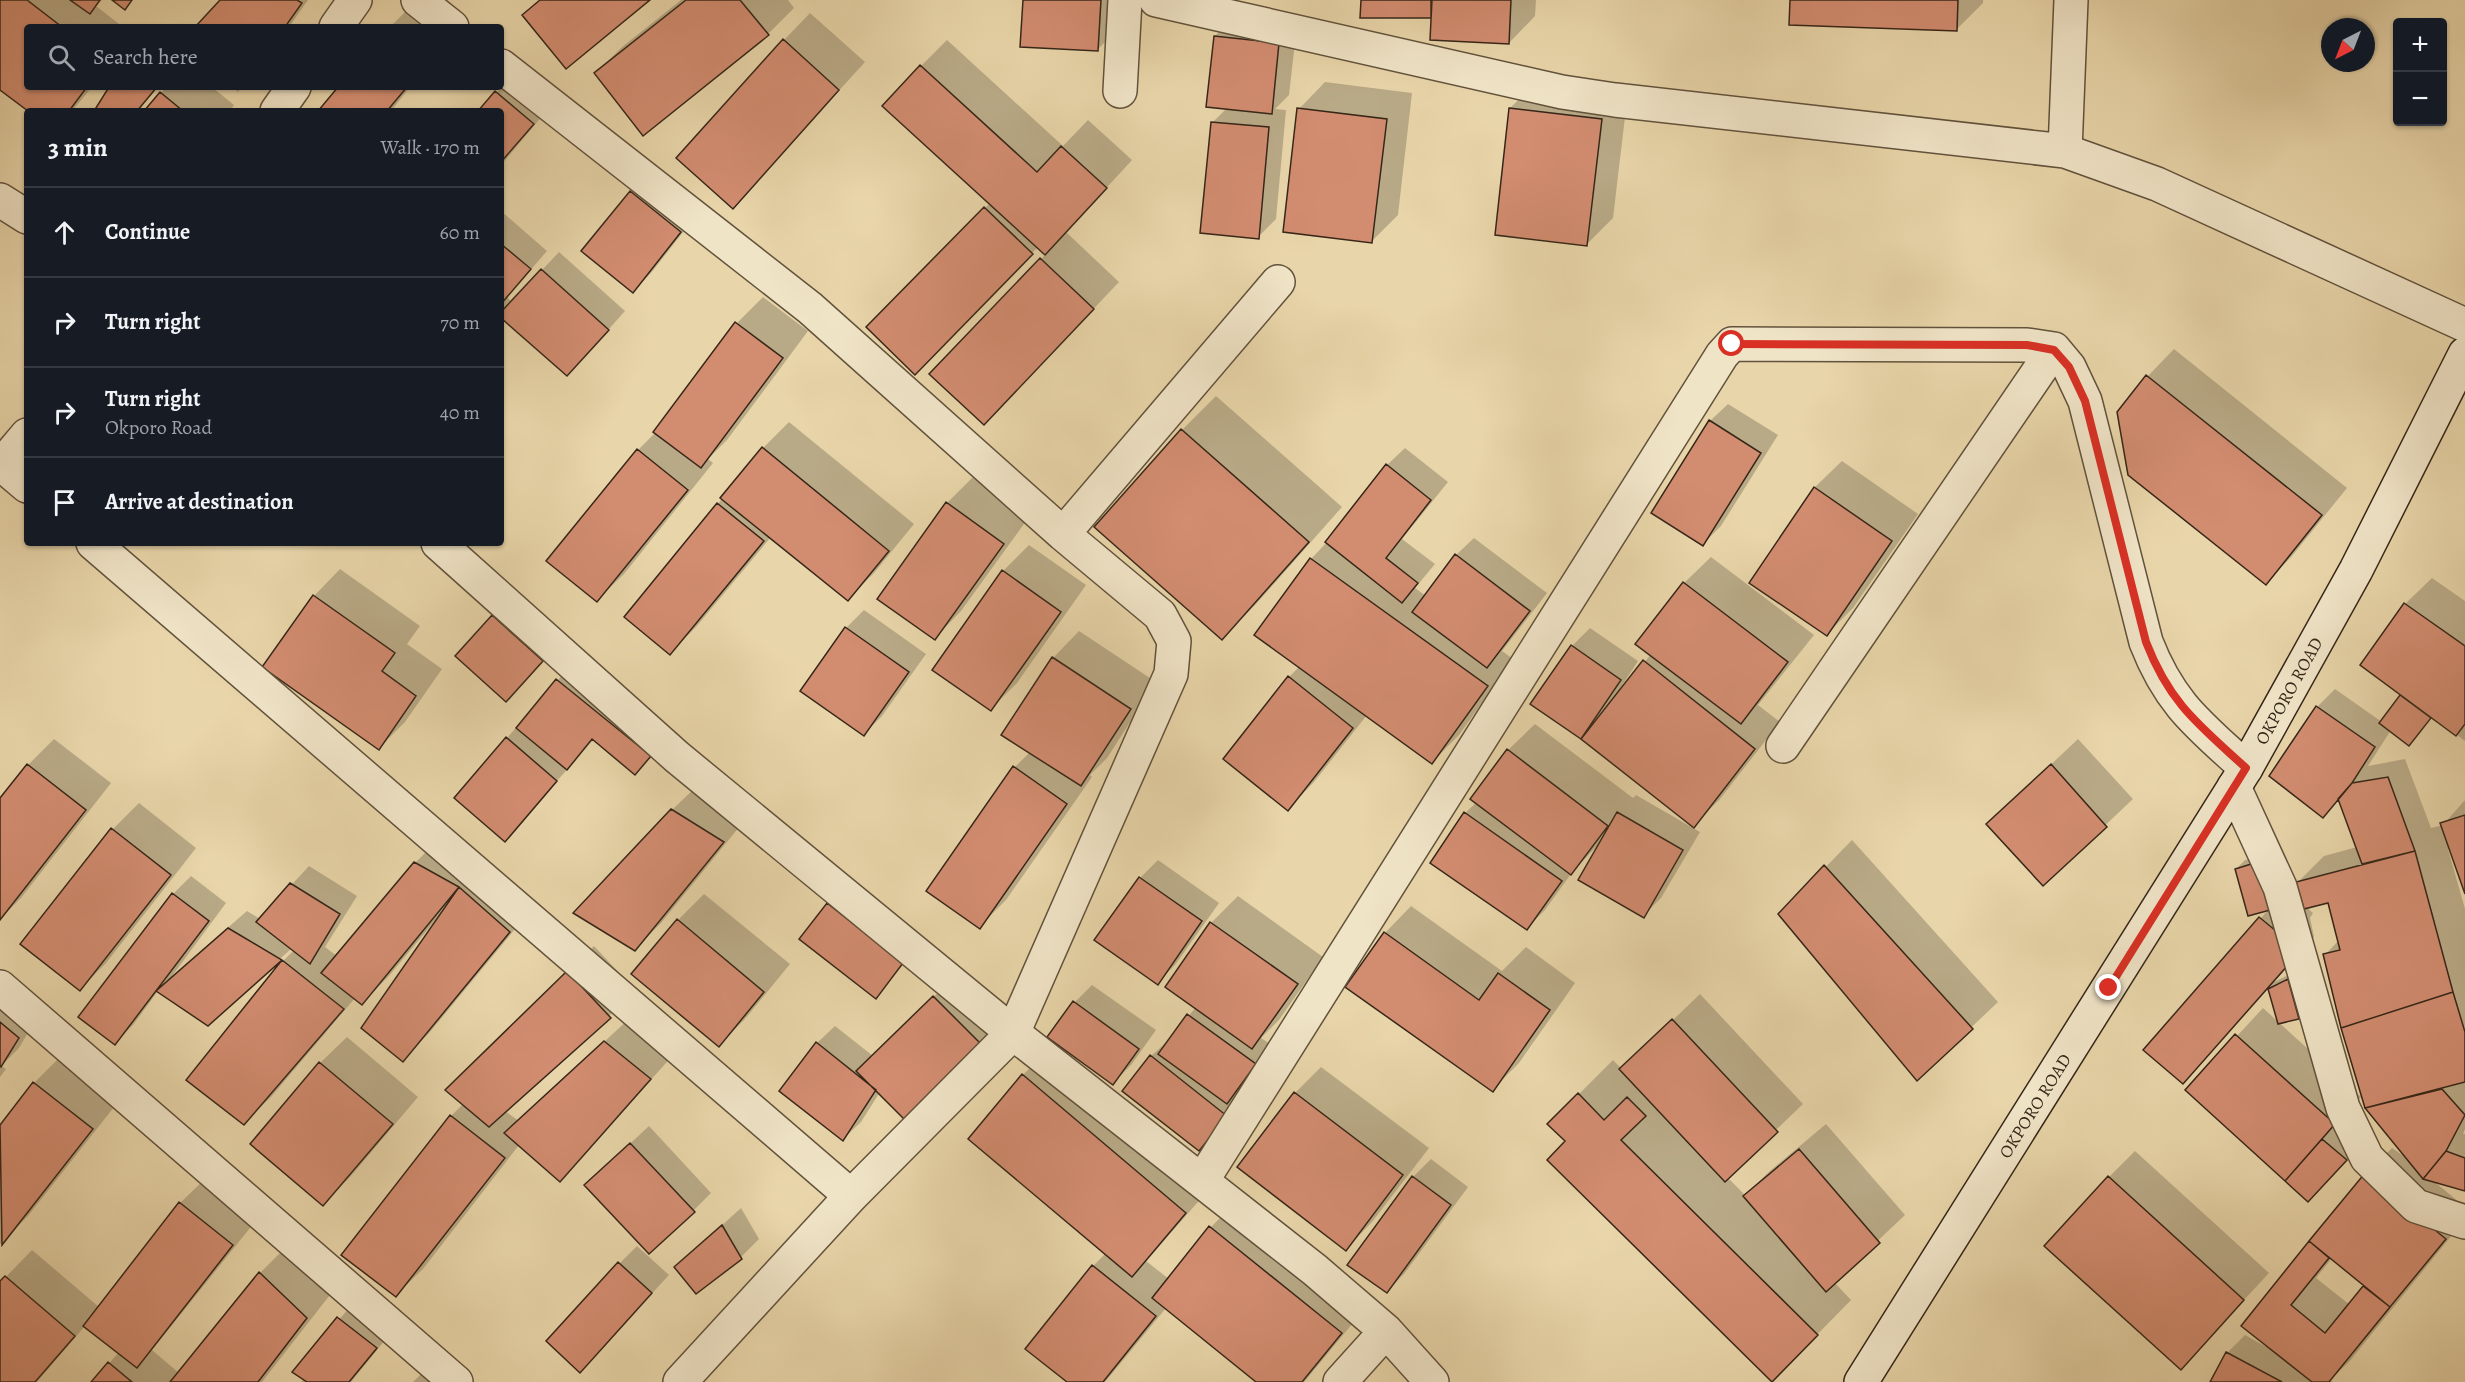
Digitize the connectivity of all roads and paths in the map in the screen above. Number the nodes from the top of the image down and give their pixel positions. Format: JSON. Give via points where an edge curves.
{"nodes":[{"id":1,"x":356,"y":0,"type":"edge"},
{"id":2,"x":418,"y":0,"type":"edge"},
{"id":3,"x":1125,"y":0,"type":"edge"},
{"id":4,"x":1156,"y":0,"type":"edge"},
{"id":5,"x":2071,"y":0,"type":"edge"},
{"id":6,"x":338,"y":24,"type":"edge"},
{"id":7,"x":448,"y":24,"type":"edge"},
{"id":8,"x":504,"y":68,"type":"edge"},
{"id":9,"x":292,"y":90,"type":"edge"},
{"id":10,"x":1120,"y":90,"type":"dead end"},
{"id":11,"x":279,"y":108,"type":"edge"},
{"id":12,"x":2065,"y":151,"type":"junction"},
{"id":13,"x":0,"y":200,"type":"edge"},
{"id":14,"x":24,"y":216,"type":"edge"},
{"id":15,"x":1278,"y":282,"type":"dead end"},
{"id":16,"x":2465,"y":326,"type":"edge"},
{"id":17,"x":2054,"y":350,"type":"junction"},
{"id":18,"x":2461,"y":375,"type":"edge"},
{"id":19,"x":24,"y":439,"type":"edge"},
{"id":20,"x":1,"y":466,"type":"edge"},
{"id":21,"x":24,"y":484,"type":"edge"},
{"id":22,"x":1063,"y":534,"type":"junction"},
{"id":23,"x":96,"y":546,"type":"edge"},
{"id":24,"x":441,"y":546,"type":"edge"},
{"id":25,"x":1783,"y":746,"type":"dead end"},
{"id":26,"x":2240,"y":777,"type":"junction"},
{"id":27,"x":0,"y":987,"type":"edge"},
{"id":28,"x":1013,"y":1033,"type":"junction"},
{"id":29,"x":1202,"y":1181,"type":"junction"},
{"id":30,"x":851,"y":1196,"type":"junction"},
{"id":31,"x":2465,"y":1222,"type":"edge"},
{"id":32,"x":1386,"y":1331,"type":"junction"},
{"id":33,"x":456,"y":1382,"type":"edge"},
{"id":34,"x":680,"y":1382,"type":"edge"},
{"id":35,"x":1340,"y":1382,"type":"edge"},
{"id":36,"x":1432,"y":1382,"type":"edge"},
{"id":37,"x":1861,"y":1382,"type":"edge"}],
"edges":[{"from":1,"to":6,"type":"street"},
{"from":2,"to":7,"type":"street"},
{"from":3,"to":10,"type":"street"},
{"from":4,"to":12,"type":"street","via":[[1458,70],[1604,99]]},
{"from":5,"to":12,"type":"street"},
{"from":8,"to":22,"type":"street","via":[[810,308]]},
{"from":9,"to":11,"type":"street"},
{"from":12,"to":16,"type":"street","via":[[2157,184]]},
{"from":13,"to":14,"type":"street"},
{"from":15,"to":22,"type":"street"},
{"from":17,"to":25,"type":"street"},
{"from":17,"to":26,"type":"street","via":[[2069,367],[2085,401],[2146,642],[2158,674],[2181,709]]},
{"from":17,"to":29,"type":"street","via":[[2027,345],[1732,344],[1722,354]]},
{"from":18,"to":26,"type":"street","name":"OKPORO ROAD"},
{"from":19,"to":20,"type":"street"},
{"from":20,"to":21,"type":"street"},
{"from":22,"to":28,"type":"street","via":[[1160,615],[1174,641],[1171,674]]},
{"from":23,"to":30,"type":"street"},
{"from":24,"to":28,"type":"street","via":[[677,757]]},
{"from":26,"to":31,"type":"street","via":[[2280,887],[2343,1108],[2367,1158],[2416,1206]]},
{"from":26,"to":37,"type":"street","name":"OKPORO ROAD"},
{"from":27,"to":33,"type":"street"},
{"from":28,"to":29,"type":"street"},
{"from":28,"to":30,"type":"street"},
{"from":29,"to":32,"type":"street"},
{"from":30,"to":34,"type":"street"},
{"from":32,"to":35,"type":"street"},
{"from":32,"to":36,"type":"street"}]}
